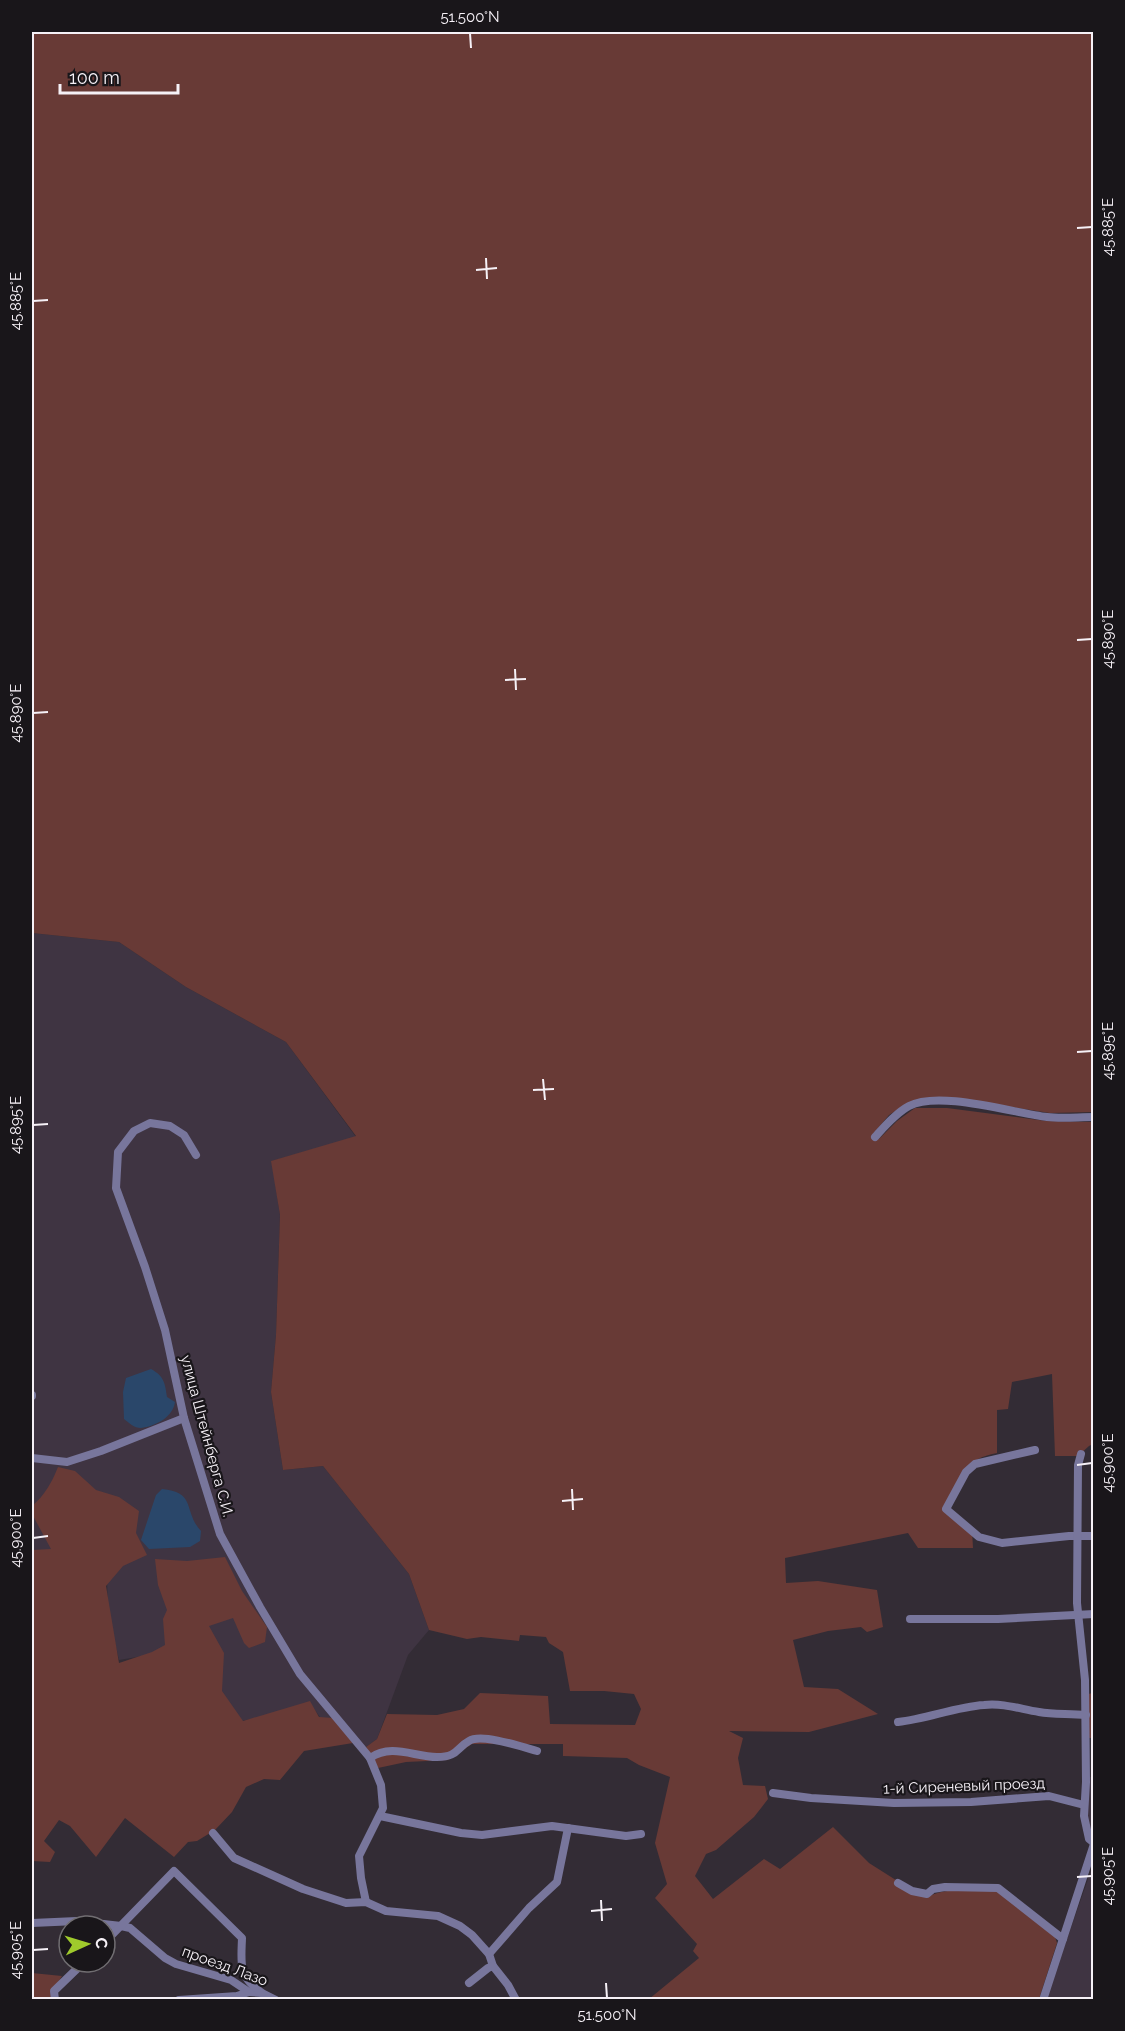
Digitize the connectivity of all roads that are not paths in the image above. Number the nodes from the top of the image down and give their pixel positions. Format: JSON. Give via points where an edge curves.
{"nodes":[{"id":1,"x":1094,"y":1117,"type":"edge"},
{"id":2,"x":875,"y":1137,"type":"dead end"},
{"id":3,"x":196,"y":1155,"type":"dead end"},
{"id":4,"x":184,"y":1418,"type":"junction"},
{"id":5,"x":1035,"y":1450,"type":"dead end"},
{"id":6,"x":1081,"y":1454,"type":"dead end"},
{"id":7,"x":32,"y":1458,"type":"edge"},
{"id":8,"x":1077,"y":1536,"type":"junction"},
{"id":9,"x":1094,"y":1536,"type":"edge"},
{"id":10,"x":1078,"y":1614,"type":"junction"},
{"id":11,"x":1094,"y":1614,"type":"edge"},
{"id":12,"x":910,"y":1619,"type":"dead end"},
{"id":13,"x":1086,"y":1715,"type":"junction"},
{"id":14,"x":898,"y":1722,"type":"dead end"},
{"id":15,"x":1090,"y":1734,"type":"edge"},
{"id":16,"x":537,"y":1750,"type":"dead end"},
{"id":17,"x":370,"y":1758,"type":"junction"},
{"id":18,"x":773,"y":1793,"type":"dead end"},
{"id":19,"x":1084,"y":1805,"type":"junction"},
{"id":20,"x":380,"y":1816,"type":"junction"},
{"id":21,"x":568,"y":1828,"type":"junction"},
{"id":22,"x":213,"y":1833,"type":"dead end"},
{"id":23,"x":641,"y":1834,"type":"dead end"},
{"id":24,"x":1094,"y":1843,"type":"edge"},
{"id":25,"x":898,"y":1883,"type":"dead end"},
{"id":26,"x":366,"y":1902,"type":"junction"},
{"id":27,"x":32,"y":1923,"type":"edge"},
{"id":28,"x":122,"y":1926,"type":"junction"},
{"id":29,"x":117,"y":1931,"type":"edge"},
{"id":30,"x":1064,"y":1939,"type":"junction"},
{"id":31,"x":489,"y":1954,"type":"junction"},
{"id":32,"x":493,"y":1966,"type":"junction"},
{"id":33,"x":73,"y":1974,"type":"edge"},
{"id":34,"x":469,"y":1983,"type":"dead end"},
{"id":35,"x":249,"y":1992,"type":"junction"},
{"id":36,"x":262,"y":1993,"type":"junction"},
{"id":37,"x":55,"y":1995,"type":"edge"},
{"id":38,"x":179,"y":2000,"type":"edge"},
{"id":39,"x":276,"y":2000,"type":"edge"},
{"id":40,"x":516,"y":2000,"type":"edge"},
{"id":41,"x":1043,"y":2000,"type":"edge"}],
"edges":[{"from":1,"to":2,"type":"street","via":[[1049,1117],[929,1101],[910,1105]]},
{"from":3,"to":4,"type":"street","name":"улица Штейнберга С.И.","via":[[184,1135],[170,1126],[150,1123],[134,1131],[118,1152],[116,1188],[165,1330]]},
{"from":4,"to":7,"type":"street","via":[[67,1462]]},
{"from":4,"to":17,"type":"street","name":"улица Штейнберга С.И.","via":[[220,1534],[232,1558],[300,1674]]},
{"from":5,"to":8,"type":"street","via":[[975,1464],[966,1472],[946,1509],[979,1537],[1002,1543]]},
{"from":6,"to":8,"type":"street"},
{"from":8,"to":9,"type":"street"},
{"from":8,"to":10,"type":"street"},
{"from":10,"to":11,"type":"street"},
{"from":10,"to":12,"type":"street"},
{"from":10,"to":13,"type":"street"},
{"from":13,"to":14,"type":"street","via":[[987,1705]]},
{"from":13,"to":15,"type":"street"},
{"from":15,"to":19,"type":"street"},
{"from":16,"to":17,"type":"street","via":[[499,1740],[473,1739],[448,1756],[398,1751],[379,1752]]},
{"from":17,"to":20,"type":"street","name":"улица Штейнберга С.И.","via":[[381,1785]]},
{"from":18,"to":19,"type":"street","name":"1-й Сиреневый проезд","via":[[894,1803],[1049,1796]]},
{"from":19,"to":24,"type":"street","via":[[1087,1832]]},
{"from":20,"to":21,"type":"street","via":[[482,1835],[552,1826]]},
{"from":20,"to":26,"type":"street","via":[[359,1856]]},
{"from":21,"to":23,"type":"street","via":[[626,1836]]},
{"from":21,"to":31,"type":"street","via":[[557,1882]]},
{"from":22,"to":26,"type":"street","via":[[240,1862],[330,1899],[346,1904]]},
{"from":24,"to":30,"type":"street"},
{"from":25,"to":30,"type":"street","via":[[927,1894],[945,1887],[998,1888]]},
{"from":26,"to":31,"type":"street","via":[[386,1911],[438,1916],[472,1935]]},
{"from":27,"to":28,"type":"street","name":"проезд Лазо","via":[[76,1921]]},
{"from":28,"to":29,"type":"street"},
{"from":28,"to":35,"type":"street","name":"проезд Лазо","via":[[176,1964],[231,1980]]},
{"from":28,"to":36,"type":"street","via":[[174,1870],[243,1938],[244,1978]]},
{"from":30,"to":41,"type":"street"},
{"from":31,"to":32,"type":"street"},
{"from":32,"to":34,"type":"street"},
{"from":32,"to":40,"type":"street"},
{"from":33,"to":37,"type":"street"},
{"from":35,"to":36,"type":"street","name":"проезд Лазо"},
{"from":35,"to":38,"type":"street"},
{"from":36,"to":39,"type":"street","name":"проезд Лазо"}]}
